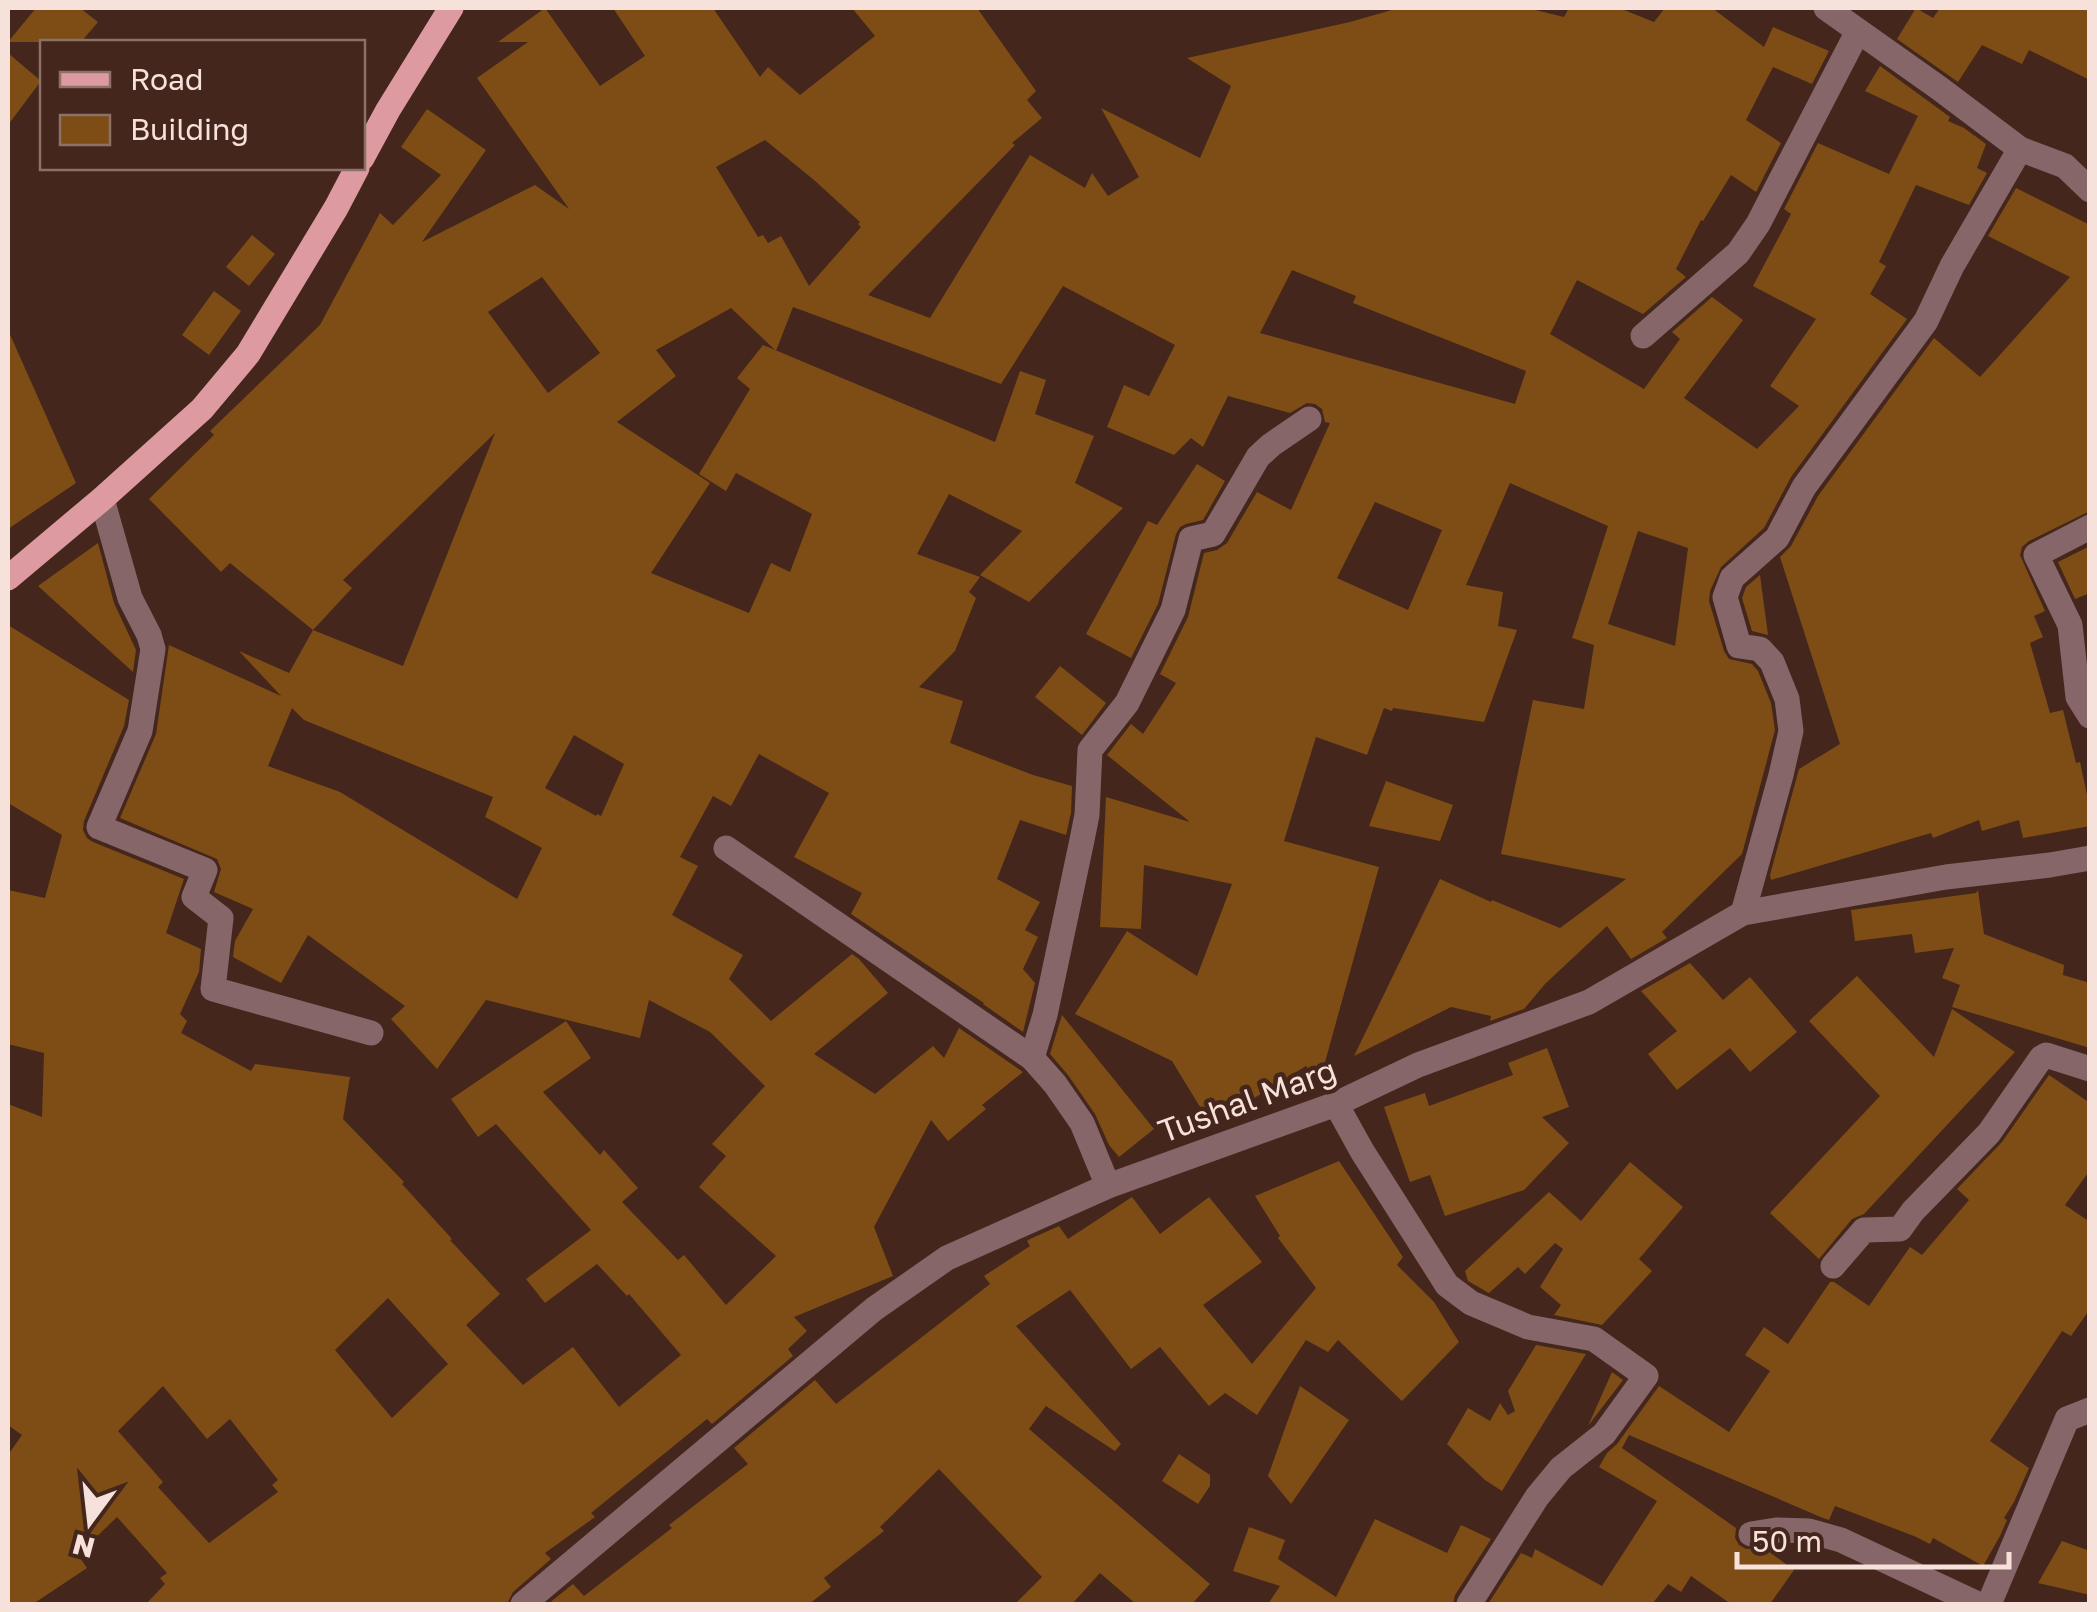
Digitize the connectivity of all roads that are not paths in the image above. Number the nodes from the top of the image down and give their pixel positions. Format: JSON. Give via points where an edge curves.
{"nodes":[{"id":1,"x":451,"y":8,"type":"edge"},
{"id":2,"x":1826,"y":8,"type":"edge"},
{"id":3,"x":1858,"y":32,"type":"junction"},
{"id":4,"x":2020,"y":149,"type":"junction"},
{"id":5,"x":365,"y":152,"type":"edge"},
{"id":6,"x":357,"y":170,"type":"edge"},
{"id":7,"x":2090,"y":190,"type":"edge"},
{"id":8,"x":1644,"y":336,"type":"dead end"},
{"id":9,"x":1309,"y":419,"type":"dead end"},
{"id":10,"x":102,"y":500,"type":"junction"},
{"id":11,"x":2090,"y":528,"type":"edge"},
{"id":12,"x":8,"y":578,"type":"edge"},
{"id":13,"x":2090,"y":716,"type":"edge"},
{"id":14,"x":726,"y":848,"type":"dead end"},
{"id":15,"x":2090,"y":858,"type":"edge"},
{"id":16,"x":1743,"y":914,"type":"junction"},
{"id":17,"x":372,"y":1033,"type":"dead end"},
{"id":18,"x":1032,"y":1058,"type":"junction"},
{"id":19,"x":2090,"y":1069,"type":"edge"},
{"id":20,"x":1336,"y":1104,"type":"junction"},
{"id":21,"x":1108,"y":1186,"type":"junction"},
{"id":22,"x":1833,"y":1266,"type":"dead end"},
{"id":23,"x":2090,"y":1410,"type":"edge"},
{"id":24,"x":1750,"y":1534,"type":"dead end"},
{"id":25,"x":523,"y":1604,"type":"edge"},
{"id":26,"x":1468,"y":1604,"type":"edge"},
{"id":27,"x":1978,"y":1604,"type":"edge"},
{"id":28,"x":1988,"y":1604,"type":"edge"}],
"edges":[{"from":1,"to":5,"type":"main road"},
{"from":2,"to":3,"type":"street"},
{"from":3,"to":4,"type":"street"},
{"from":3,"to":8,"type":"street","via":[[1738,253]]},
{"from":4,"to":7,"type":"street","via":[[2065,166]]},
{"from":4,"to":16,"type":"street","via":[[1926,321],[1804,486],[1777,538],[1732,578],[1725,597],[1740,646],[1760,649],[1772,662],[1787,698],[1790,732]]},
{"from":6,"to":10,"type":"main road","via":[[248,354],[202,408]]},
{"from":9,"to":18,"type":"street","via":[[1258,457],[1214,534],[1192,539],[1173,610],[1127,703],[1090,750],[1087,815]]},
{"from":10,"to":12,"type":"main road"},
{"from":10,"to":17,"type":"street","via":[[130,598],[153,650],[140,731],[100,828],[204,870],[194,897],[220,918],[213,989]]},
{"from":11,"to":13,"type":"street","via":[[2036,555],[2070,626],[2078,697]]},
{"from":14,"to":18,"type":"street"},
{"from":15,"to":16,"type":"street","name":"Tushal Marg"},
{"from":16,"to":20,"type":"street","name":"Tushal Marg","via":[[1590,1002]]},
{"from":18,"to":21,"type":"street","via":[[1082,1122]]},
{"from":19,"to":22,"type":"street","via":[[2041,1058],[1989,1134],[1900,1229],[1864,1230]]},
{"from":20,"to":21,"type":"street","name":"Tushal Marg"},
{"from":20,"to":26,"type":"street","via":[[1447,1285],[1528,1327],[1594,1339],[1646,1376],[1604,1434],[1561,1468],[1537,1498]]},
{"from":21,"to":25,"type":"street","name":"Tushal Marg","via":[[948,1258],[874,1309]]},
{"from":23,"to":28,"type":"street","via":[[2067,1418]]},
{"from":24,"to":27,"type":"street","via":[[1809,1531],[1841,1540]]}]}
